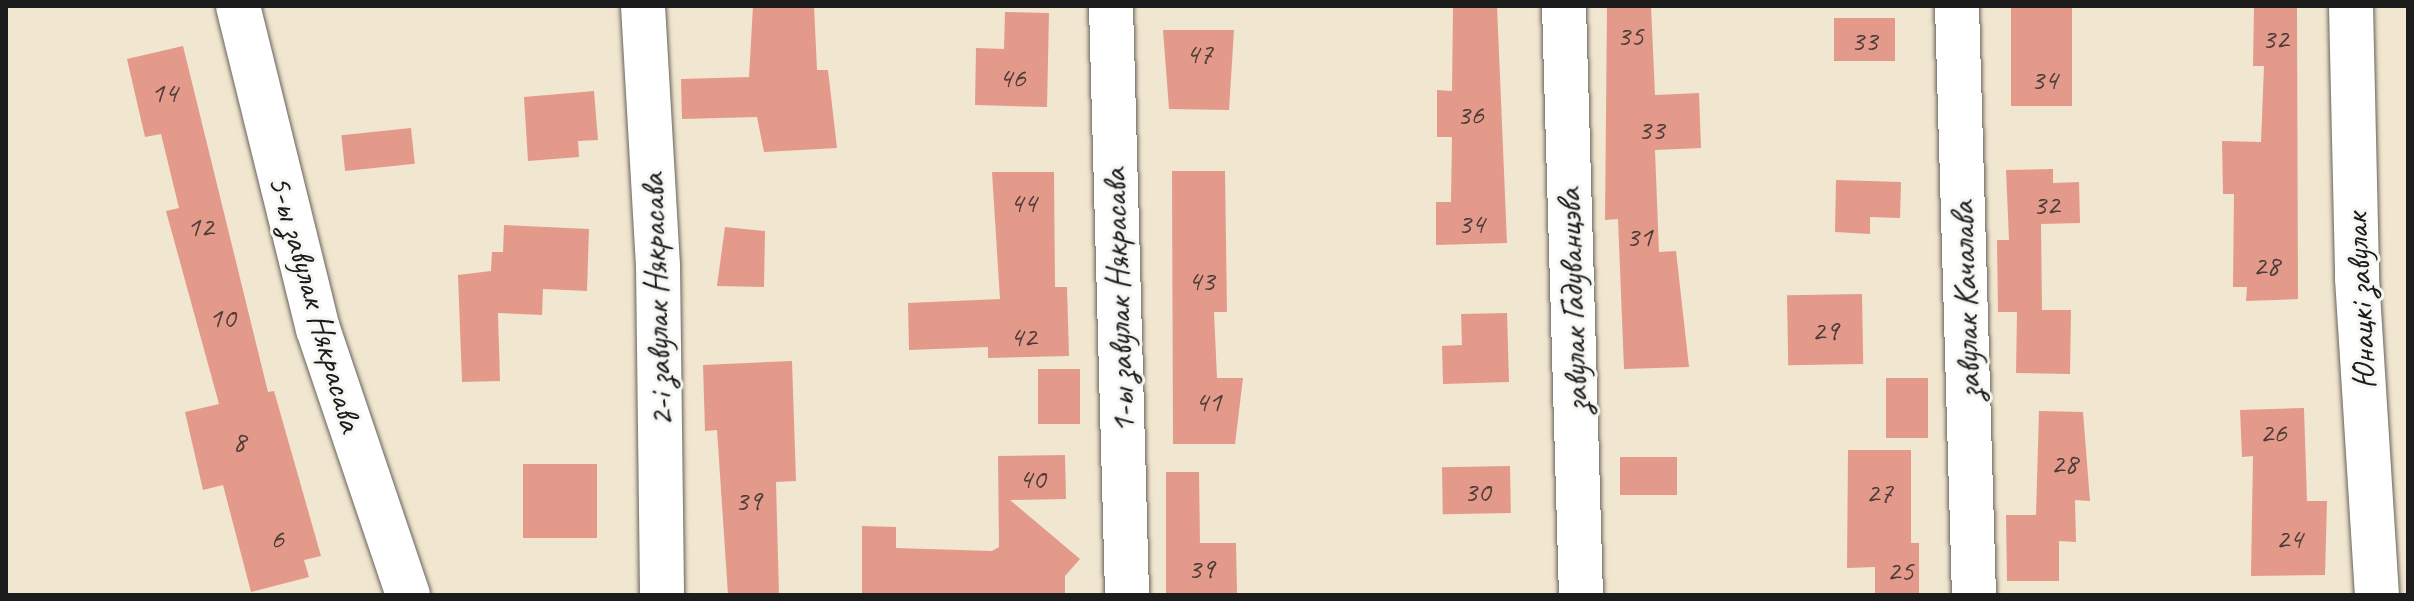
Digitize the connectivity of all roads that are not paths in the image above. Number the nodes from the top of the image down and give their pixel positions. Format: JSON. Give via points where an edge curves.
{"nodes":[{"id":1,"x":238,"y":6,"type":"edge"},
{"id":2,"x":643,"y":6,"type":"edge"},
{"id":3,"x":1111,"y":6,"type":"edge"},
{"id":4,"x":1564,"y":6,"type":"edge"},
{"id":5,"x":1957,"y":6,"type":"edge"},
{"id":6,"x":2351,"y":6,"type":"edge"},
{"id":7,"x":408,"y":595,"type":"edge"},
{"id":8,"x":662,"y":595,"type":"edge"},
{"id":9,"x":1127,"y":595,"type":"edge"},
{"id":10,"x":1581,"y":595,"type":"edge"},
{"id":11,"x":1974,"y":595,"type":"edge"},
{"id":12,"x":2377,"y":595,"type":"edge"}],
"edges":[{"from":1,"to":7,"type":"street","name":"5-ы завулак Някрасава","via":[[318,329]]},
{"from":2,"to":8,"type":"street","name":"2-і завулак Някрасава","via":[[658,265]]},
{"from":3,"to":9,"type":"street","name":"1-ы завулак Някрасава"},
{"from":4,"to":10,"type":"street","name":"завулак Гадуванцэва"},
{"from":5,"to":11,"type":"street","name":"завулак Качалава"},
{"from":6,"to":12,"type":"street","name":"Юнацкі завулак","via":[[2357,278]]}]}
